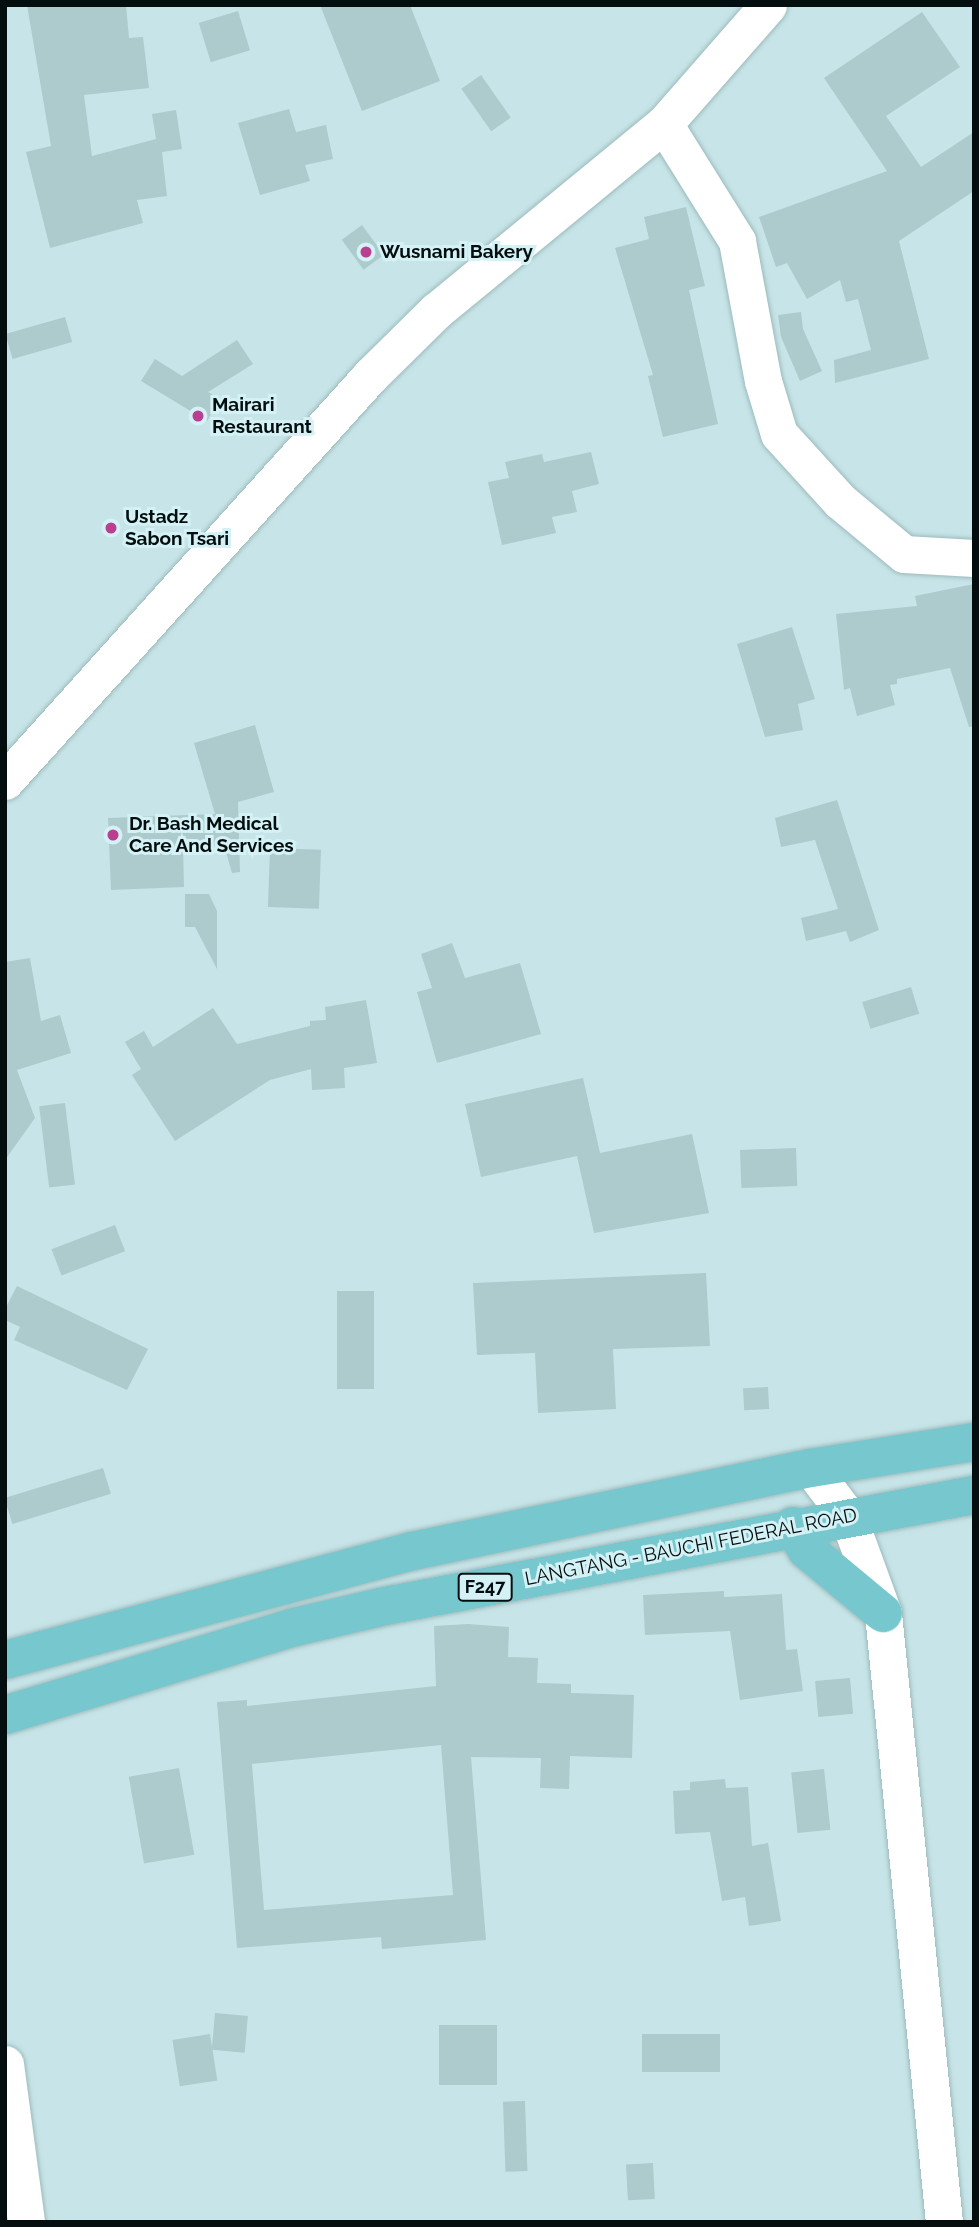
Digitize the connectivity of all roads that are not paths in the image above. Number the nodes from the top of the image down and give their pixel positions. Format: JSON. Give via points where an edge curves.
{"nodes":[{"id":1,"x":768,"y":5,"type":"edge"},
{"id":2,"x":664,"y":124,"type":"junction"},
{"id":3,"x":974,"y":558,"type":"edge"},
{"id":4,"x":5,"y":781,"type":"edge"},
{"id":5,"x":974,"y":1442,"type":"edge"},
{"id":6,"x":811,"y":1468,"type":"junction"},
{"id":7,"x":974,"y":1495,"type":"edge"},
{"id":8,"x":848,"y":1517,"type":"junction"},
{"id":9,"x":793,"y":1526,"type":"junction"},
{"id":10,"x":883,"y":1613,"type":"junction"},
{"id":11,"x":5,"y":1660,"type":"edge"},
{"id":12,"x":5,"y":1715,"type":"edge"},
{"id":13,"x":5,"y":2064,"type":"edge"},
{"id":14,"x":26,"y":2222,"type":"edge"},
{"id":15,"x":944,"y":2222,"type":"edge"}],
"edges":[{"from":1,"to":2,"type":"street"},
{"from":2,"to":3,"type":"street","via":[[737,241],[763,381],[779,434],[840,500],[904,554]]},
{"from":2,"to":4,"type":"street","via":[[436,311],[370,376]]},
{"from":5,"to":6,"type":"main road"},
{"from":6,"to":8,"type":"street"},
{"from":6,"to":11,"type":"main road","via":[[413,1551]]},
{"from":7,"to":8,"type":"main road","name":"LANGTANG - BAUCHI FEDERAL ROAD","number":"F247"},
{"from":8,"to":9,"type":"main road","name":"LANGTANG - BAUCHI FEDERAL ROAD","number":"F247"},
{"from":8,"to":10,"type":"street"},
{"from":9,"to":10,"type":"main road","via":[[807,1550]]},
{"from":9,"to":12,"type":"main road","name":"LANGTANG - BAUCHI FEDERAL ROAD","number":"F247","via":[[295,1627]]},
{"from":10,"to":15,"type":"street"},
{"from":13,"to":14,"type":"street"}]}
